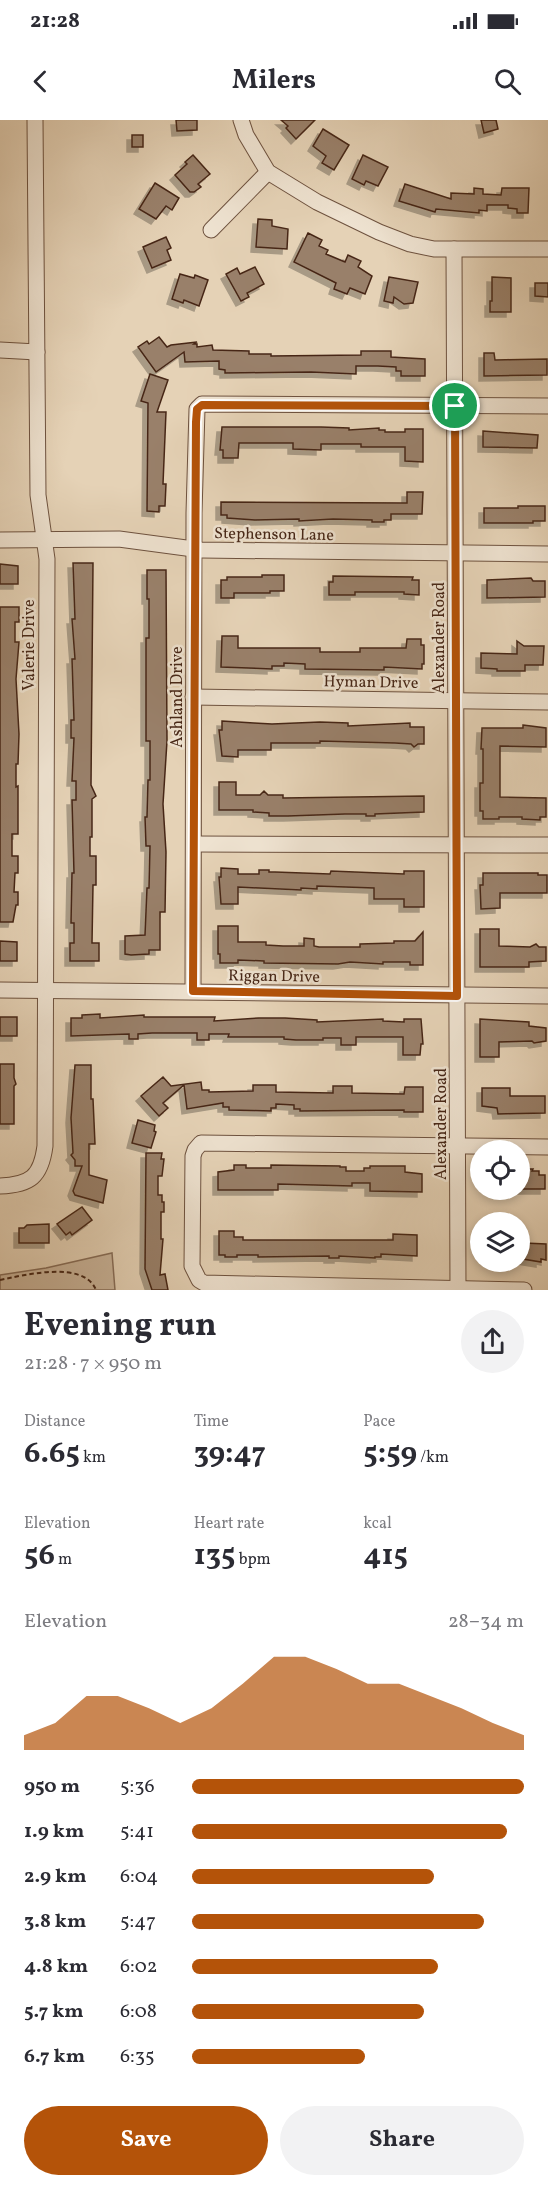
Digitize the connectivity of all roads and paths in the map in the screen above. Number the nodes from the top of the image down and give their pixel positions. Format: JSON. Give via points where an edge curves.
{"nodes":[{"id":1,"x":35,"y":120,"type":"edge"},
{"id":2,"x":241,"y":120,"type":"edge"},
{"id":3,"x":268,"y":172,"type":"junction"},
{"id":4,"x":211,"y":230,"type":"dead end"},
{"id":5,"x":454,"y":249,"type":"junction"},
{"id":6,"x":548,"y":249,"type":"edge"},
{"id":7,"x":0,"y":350,"type":"edge"},
{"id":8,"x":38,"y":352,"type":"junction"},
{"id":9,"x":455,"y":406,"type":"junction"},
{"id":10,"x":548,"y":406,"type":"edge"},
{"id":11,"x":0,"y":540,"type":"edge"},
{"id":12,"x":44,"y":540,"type":"junction"},
{"id":13,"x":195,"y":549,"type":"junction"},
{"id":14,"x":455,"y":553,"type":"junction"},
{"id":15,"x":548,"y":554,"type":"edge"},
{"id":16,"x":194,"y":697,"type":"junction"},
{"id":17,"x":456,"y":700,"type":"junction"},
{"id":18,"x":548,"y":702,"type":"edge"},
{"id":19,"x":194,"y":844,"type":"junction"},
{"id":20,"x":456,"y":845,"type":"junction"},
{"id":21,"x":548,"y":845,"type":"edge"},
{"id":22,"x":46,"y":989,"type":"junction"},
{"id":23,"x":0,"y":990,"type":"edge"},
{"id":24,"x":193,"y":991,"type":"junction"},
{"id":25,"x":457,"y":996,"type":"junction"},
{"id":26,"x":548,"y":996,"type":"edge"},
{"id":27,"x":458,"y":1146,"type":"junction"},
{"id":28,"x":548,"y":1147,"type":"edge"},
{"id":29,"x":0,"y":1186,"type":"edge"},
{"id":30,"x":0,"y":1280,"type":"edge"},
{"id":31,"x":458,"y":1289,"type":"edge"},
{"id":32,"x":96,"y":1290,"type":"edge"},
{"id":33,"x":524,"y":1290,"type":"edge"}],
"edges":[{"from":1,"to":8,"type":"street","name":"Valerie Drive"},
{"from":2,"to":3,"type":"street"},
{"from":3,"to":4,"type":"street"},
{"from":3,"to":5,"type":"street","via":[[317,202],[379,232],[410,244]]},
{"from":5,"to":6,"type":"street"},
{"from":5,"to":9,"type":"street","name":"Alexander Road"},
{"from":7,"to":8,"type":"street"},
{"from":8,"to":12,"type":"street","name":"Valerie Drive","via":[[38,495]]},
{"from":9,"to":10,"type":"street"},
{"from":9,"to":13,"type":"street","name":"Ashland Drive","via":[[202,405],[197,409],[196,422]]},
{"from":9,"to":14,"type":"street","name":"Alexander Road"},
{"from":11,"to":12,"type":"street","name":"Stephenson Lane"},
{"from":12,"to":13,"type":"street","name":"Stephenson Lane","via":[[119,539]]},
{"from":12,"to":22,"type":"street","name":"Valerie Drive"},
{"from":13,"to":14,"type":"street","name":"Stephenson Lane"},
{"from":13,"to":16,"type":"street","name":"Ashland Drive"},
{"from":14,"to":15,"type":"street","name":"Stephenson Lane"},
{"from":14,"to":17,"type":"street","name":"Alexander Road"},
{"from":16,"to":17,"type":"street","name":"Hyman Drive"},
{"from":16,"to":19,"type":"street","name":"Ashland Drive"},
{"from":17,"to":18,"type":"street","name":"Hyman Drive"},
{"from":17,"to":20,"type":"street","name":"Alexander Road"},
{"from":19,"to":20,"type":"street"},
{"from":19,"to":24,"type":"street","name":"Ashland Drive"},
{"from":20,"to":21,"type":"street"},
{"from":20,"to":25,"type":"street","name":"Alexander Road"},
{"from":22,"to":23,"type":"street","name":"Riggan Drive"},
{"from":22,"to":24,"type":"street","name":"Riggan Drive"},
{"from":22,"to":29,"type":"street","name":"Valerie Drive","via":[[43,1160],[39,1170],[23,1184]]},
{"from":24,"to":25,"type":"street","name":"Riggan Drive"},
{"from":25,"to":26,"type":"street","name":"Riggan Drive"},
{"from":25,"to":27,"type":"street","name":"Alexander Road"},
{"from":27,"to":28,"type":"street"},
{"from":27,"to":31,"type":"street","name":"Alexander Road"},
{"from":27,"to":31,"type":"street","via":[[201,1143],[193,1156],[192,1259],[199,1280],[207,1284]]},
{"from":30,"to":32,"type":"path","via":[[36,1272],[71,1273],[91,1281]]},
{"from":31,"to":33,"type":"street"}]}
